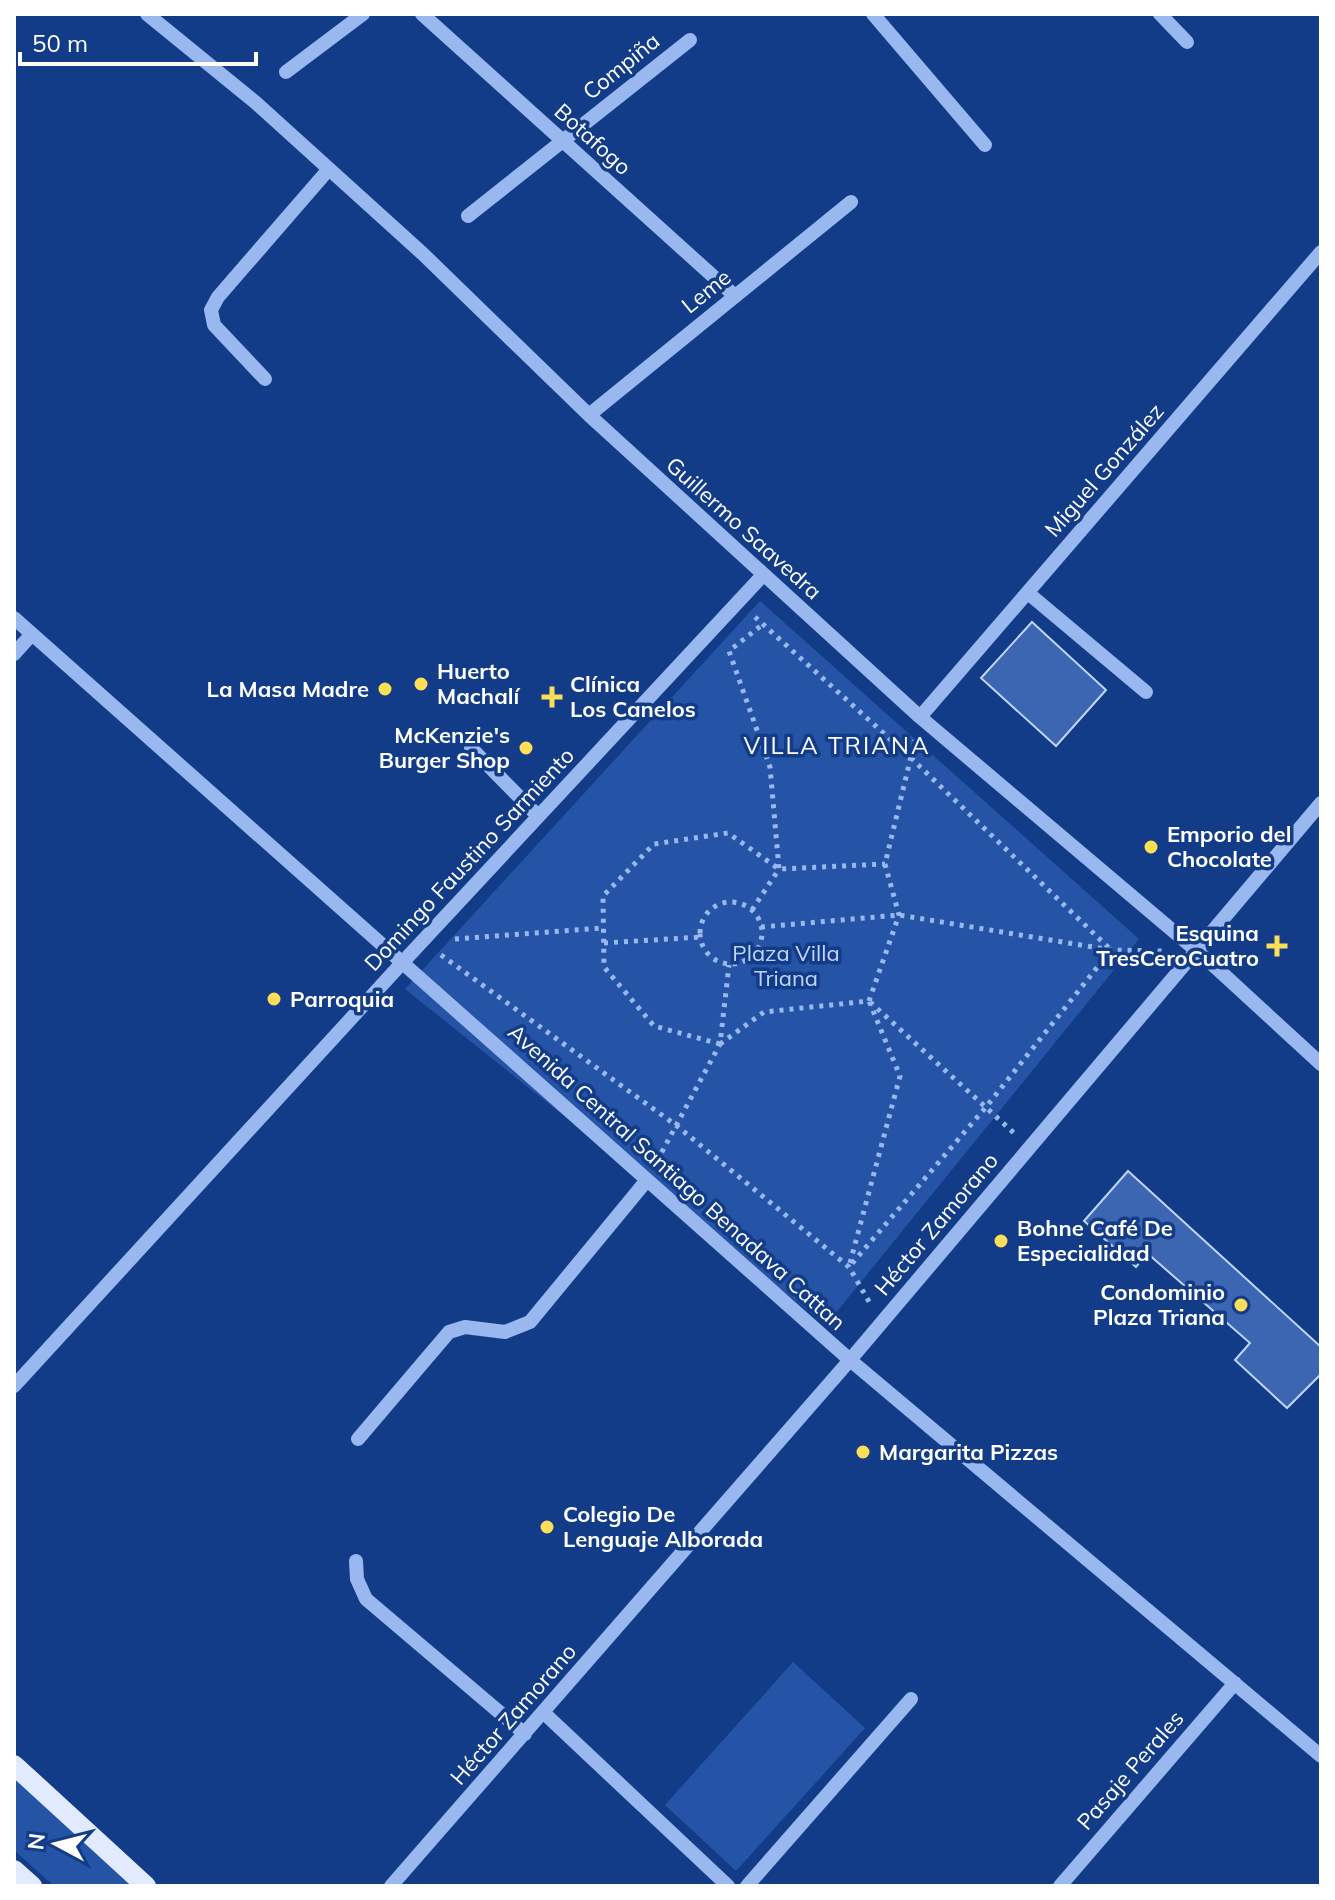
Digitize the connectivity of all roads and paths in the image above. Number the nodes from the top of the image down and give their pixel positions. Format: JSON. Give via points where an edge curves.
{"nodes":[{"id":1,"x":147,"y":14,"type":"edge"},
{"id":2,"x":363,"y":14,"type":"edge"},
{"id":3,"x":422,"y":14,"type":"edge"},
{"id":4,"x":873,"y":14,"type":"edge"},
{"id":5,"x":1160,"y":14,"type":"edge"},
{"id":6,"x":690,"y":40,"type":"dead end"},
{"id":7,"x":1187,"y":42,"type":"dead end"},
{"id":8,"x":286,"y":72,"type":"dead end"},
{"id":9,"x":563,"y":141,"type":"junction"},
{"id":10,"x":985,"y":145,"type":"dead end"},
{"id":11,"x":329,"y":169,"type":"junction"},
{"id":12,"x":851,"y":202,"type":"dead end"},
{"id":13,"x":468,"y":216,"type":"dead end"},
{"id":14,"x":1321,"y":252,"type":"edge"},
{"id":15,"x":735,"y":296,"type":"junction"},
{"id":16,"x":265,"y":379,"type":"dead end"},
{"id":17,"x":589,"y":415,"type":"junction"},
{"id":18,"x":763,"y":575,"type":"junction"},
{"id":19,"x":1028,"y":593,"type":"junction"},
{"id":20,"x":739,"y":601,"type":"junction"},
{"id":21,"x":14,"y":618,"type":"edge"},
{"id":22,"x":763,"y":624,"type":"junction"},
{"id":23,"x":32,"y":634,"type":"junction"},
{"id":24,"x":14,"y":654,"type":"edge"},
{"id":25,"x":1146,"y":692,"type":"dead end"},
{"id":26,"x":920,"y":717,"type":"junction"},
{"id":27,"x":471,"y":748,"type":"dead end"},
{"id":28,"x":911,"y":758,"type":"junction"},
{"id":29,"x":1321,"y":803,"type":"edge"},
{"id":30,"x":538,"y":816,"type":"junction"},
{"id":31,"x":885,"y":864,"type":"junction"},
{"id":32,"x":779,"y":869,"type":"junction"},
{"id":33,"x":752,"y":910,"type":"junction"},
{"id":34,"x":899,"y":915,"type":"junction"},
{"id":35,"x":761,"y":927,"type":"junction"},
{"id":36,"x":603,"y":928,"type":"junction"},
{"id":37,"x":700,"y":937,"type":"junction"},
{"id":38,"x":423,"y":941,"type":"junction"},
{"id":39,"x":604,"y":943,"type":"junction"},
{"id":40,"x":1111,"y":950,"type":"junction"},
{"id":41,"x":1197,"y":952,"type":"junction"},
{"id":42,"x":402,"y":963,"type":"junction"},
{"id":43,"x":729,"y":965,"type":"junction"},
{"id":44,"x":869,"y":1001,"type":"junction"},
{"id":45,"x":720,"y":1044,"type":"junction"},
{"id":46,"x":1321,"y":1064,"type":"edge"},
{"id":47,"x":986,"y":1107,"type":"junction"},
{"id":48,"x":677,"y":1126,"type":"junction"},
{"id":49,"x":1030,"y":1147,"type":"junction"},
{"id":50,"x":647,"y":1180,"type":"junction"},
{"id":51,"x":849,"y":1267,"type":"junction"},
{"id":52,"x":881,"y":1323,"type":"junction"},
{"id":53,"x":850,"y":1360,"type":"junction"},
{"id":54,"x":14,"y":1386,"type":"edge"},
{"id":55,"x":358,"y":1439,"type":"dead end"},
{"id":56,"x":356,"y":1561,"type":"dead end"},
{"id":57,"x":1235,"y":1683,"type":"junction"},
{"id":58,"x":911,"y":1699,"type":"dead end"},
{"id":59,"x":544,"y":1713,"type":"junction"},
{"id":60,"x":525,"y":1734,"type":"junction"},
{"id":61,"x":1321,"y":1756,"type":"edge"},
{"id":62,"x":14,"y":1765,"type":"edge"},
{"id":63,"x":14,"y":1870,"type":"edge"},
{"id":64,"x":32,"y":1886,"type":"edge"},
{"id":65,"x":146,"y":1886,"type":"edge"},
{"id":66,"x":391,"y":1886,"type":"edge"},
{"id":67,"x":728,"y":1886,"type":"edge"},
{"id":68,"x":747,"y":1886,"type":"edge"},
{"id":69,"x":1060,"y":1886,"type":"edge"}],
"edges":[{"from":1,"to":11,"type":"street","name":"Guillermo Saavedra"},
{"from":2,"to":8,"type":"street"},
{"from":3,"to":9,"type":"street","name":"Botafogo"},
{"from":4,"to":10,"type":"street"},
{"from":5,"to":7,"type":"street"},
{"from":6,"to":9,"type":"street","name":"Compiña"},
{"from":9,"to":13,"type":"street","name":"Compiña"},
{"from":9,"to":15,"type":"street","name":"Botafogo"},
{"from":11,"to":16,"type":"street","via":[[211,310],[214,325]]},
{"from":11,"to":17,"type":"street","name":"Guillermo Saavedra"},
{"from":12,"to":15,"type":"street","name":"Leme"},
{"from":14,"to":19,"type":"street","name":"Miguel González"},
{"from":15,"to":17,"type":"street","name":"Leme"},
{"from":17,"to":18,"type":"street","name":"Guillermo Saavedra"},
{"from":18,"to":20,"type":"street","name":"Domingo Faustino Sarmiento"},
{"from":18,"to":26,"type":"street","name":"Guillermo Saavedra"},
{"from":19,"to":25,"type":"street"},
{"from":19,"to":26,"type":"street","name":"Miguel González"},
{"from":20,"to":22,"type":"path"},
{"from":20,"to":30,"type":"street","name":"Domingo Faustino Sarmiento"},
{"from":21,"to":23,"type":"street","name":"Avenida Central Santiago Benadava Cattan"},
{"from":22,"to":28,"type":"path"},
{"from":22,"to":32,"type":"path","via":[[729,651],[770,767]]},
{"from":23,"to":24,"type":"street"},
{"from":23,"to":42,"type":"street","name":"Avenida Central Santiago Benadava Cattan"},
{"from":26,"to":28,"type":"path"},
{"from":26,"to":41,"type":"street","name":"Guillermo Saavedra"},
{"from":27,"to":30,"type":"street"},
{"from":28,"to":31,"type":"path"},
{"from":28,"to":40,"type":"path"},
{"from":29,"to":41,"type":"street","name":"Héctor Zamorano"},
{"from":30,"to":38,"type":"street","name":"Domingo Faustino Sarmiento"},
{"from":31,"to":32,"type":"path"},
{"from":31,"to":34,"type":"path"},
{"from":32,"to":33,"type":"path"},
{"from":32,"to":36,"type":"path","via":[[728,833],[654,844],[603,896]]},
{"from":33,"to":35,"type":"path"},
{"from":33,"to":37,"type":"path","via":[[732,902],[712,909]]},
{"from":34,"to":35,"type":"path"},
{"from":34,"to":40,"type":"path"},
{"from":34,"to":44,"type":"path"},
{"from":35,"to":43,"type":"path","via":[[755,954]]},
{"from":36,"to":38,"type":"path"},
{"from":36,"to":39,"type":"path"},
{"from":37,"to":39,"type":"path"},
{"from":37,"to":43,"type":"path","via":[[710,956]]},
{"from":38,"to":42,"type":"street","name":"Domingo Faustino Sarmiento"},
{"from":38,"to":48,"type":"path"},
{"from":39,"to":45,"type":"path","via":[[604,967],[654,1026]]},
{"from":40,"to":41,"type":"path"},
{"from":40,"to":47,"type":"path"},
{"from":41,"to":46,"type":"street","name":"Guillermo Saavedra"},
{"from":41,"to":49,"type":"street","name":"Héctor Zamorano"},
{"from":42,"to":50,"type":"street","name":"Avenida Central Santiago Benadava Cattan"},
{"from":42,"to":54,"type":"street","name":"Domingo Faustino Sarmiento"},
{"from":43,"to":45,"type":"path"},
{"from":44,"to":45,"type":"path","via":[[764,1012]]},
{"from":44,"to":47,"type":"path"},
{"from":44,"to":51,"type":"path","via":[[900,1076]]},
{"from":45,"to":48,"type":"path"},
{"from":47,"to":49,"type":"path"},
{"from":47,"to":51,"type":"path"},
{"from":48,"to":50,"type":"path"},
{"from":48,"to":51,"type":"path"},
{"from":49,"to":52,"type":"street","name":"Héctor Zamorano"},
{"from":50,"to":53,"type":"street","name":"Avenida Central Santiago Benadava Cattan"},
{"from":50,"to":55,"type":"street","via":[[530,1322],[505,1332],[465,1327],[449,1332]]},
{"from":51,"to":52,"type":"path"},
{"from":52,"to":53,"type":"street","name":"Héctor Zamorano"},
{"from":53,"to":57,"type":"street","name":"Avenida Central Santiago Benadava Cattan"},
{"from":53,"to":59,"type":"street","name":"Héctor Zamorano"},
{"from":56,"to":60,"type":"street","via":[[366,1599]]},
{"from":57,"to":61,"type":"street","name":"Avenida Central Santiago Benadava Cattan"},
{"from":57,"to":69,"type":"street","name":"Pasaje Perales"},
{"from":58,"to":68,"type":"street"},
{"from":59,"to":60,"type":"street","name":"Héctor Zamorano"},
{"from":59,"to":67,"type":"street"},
{"from":60,"to":66,"type":"street","name":"Héctor Zamorano"},
{"from":62,"to":65,"type":"main road"},
{"from":63,"to":64,"type":"main road"}]}
